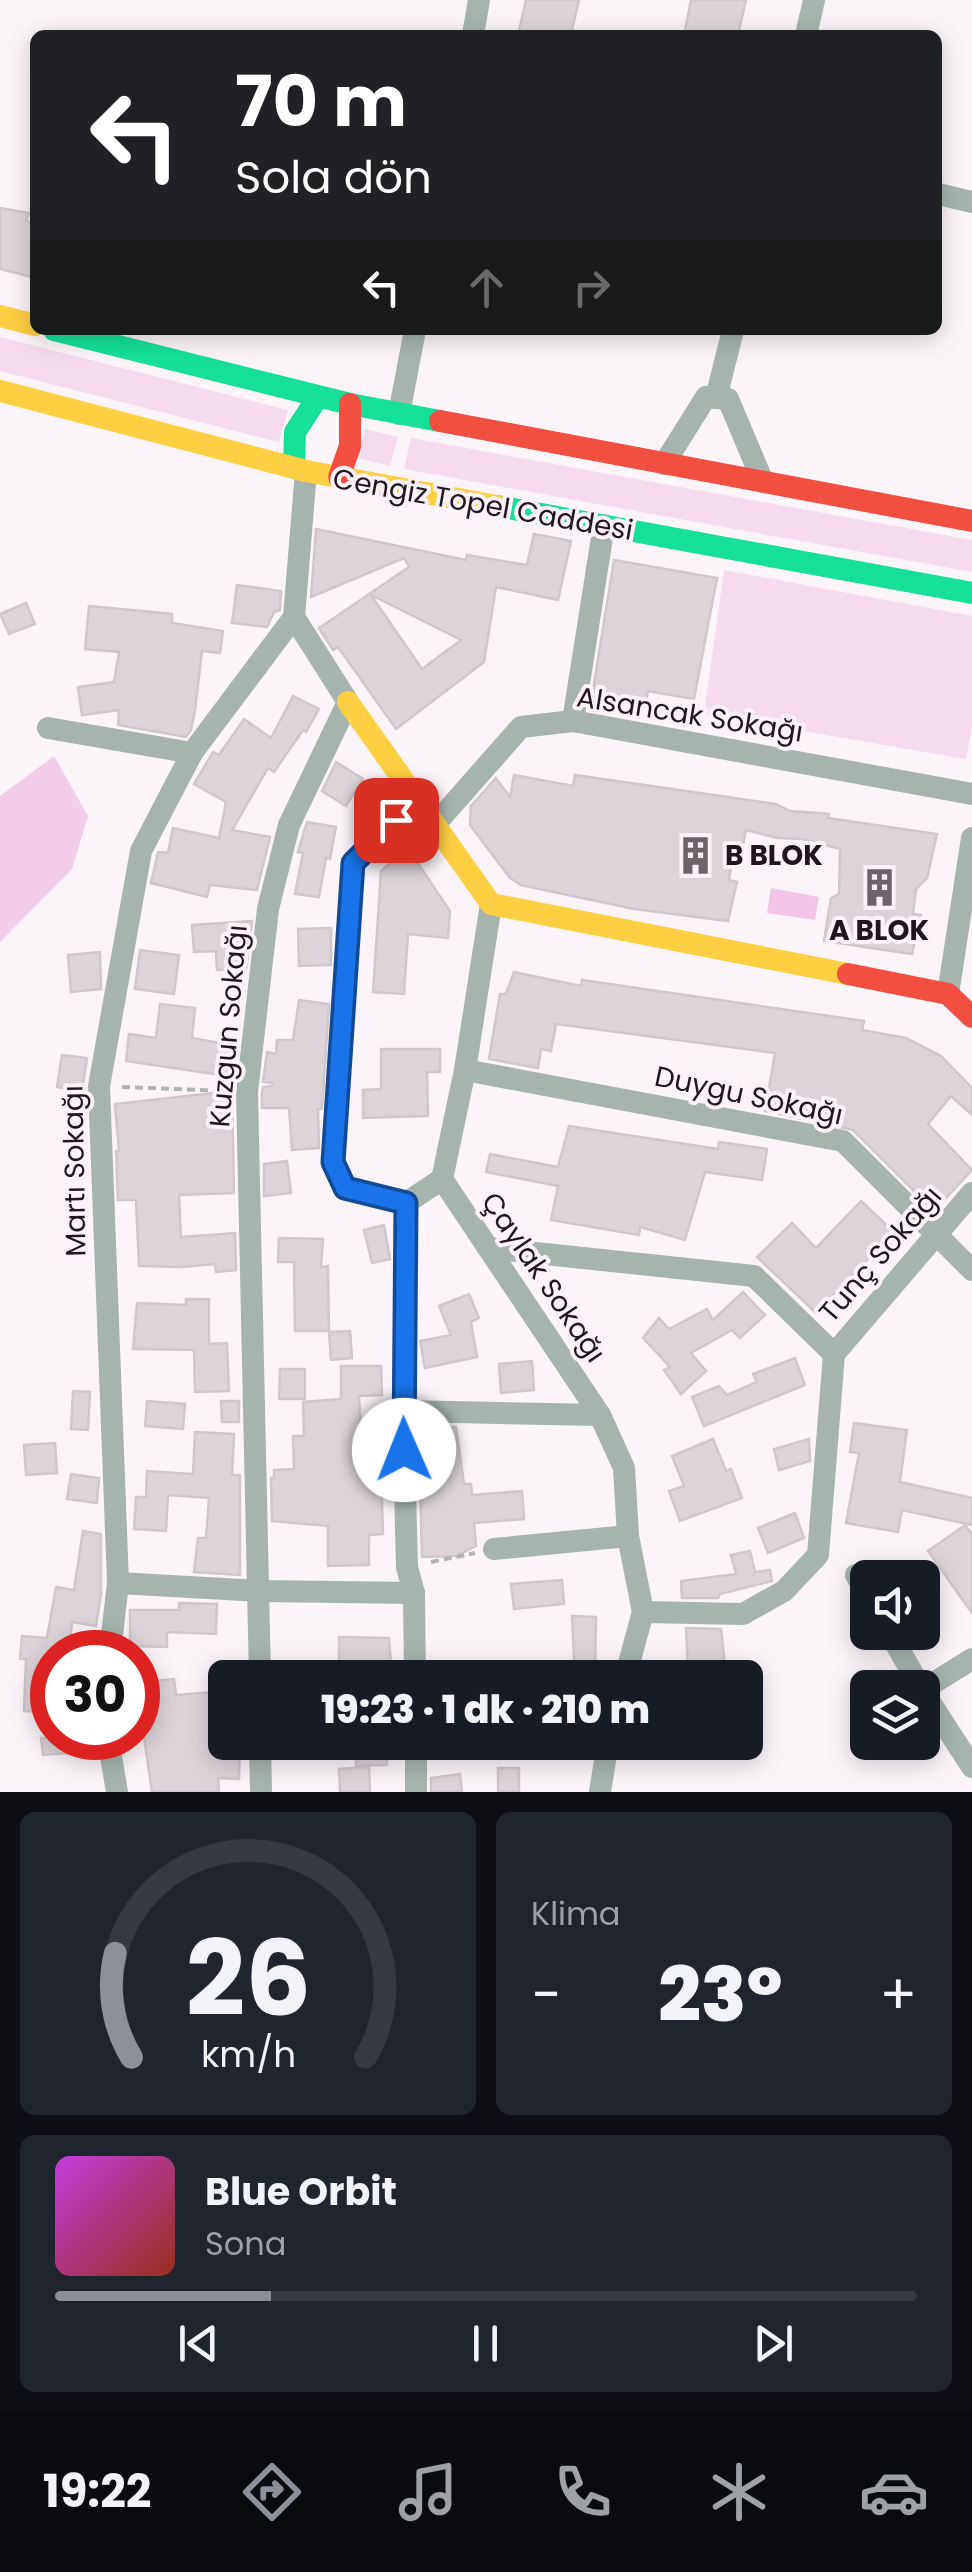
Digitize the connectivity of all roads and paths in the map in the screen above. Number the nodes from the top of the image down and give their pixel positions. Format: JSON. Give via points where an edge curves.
{"nodes":[{"id":1,"x":479,"y":0,"type":"edge"},
{"id":2,"x":814,"y":0,"type":"edge"},
{"id":3,"x":473,"y":30,"type":"edge"},
{"id":4,"x":807,"y":30,"type":"edge"},
{"id":5,"x":942,"y":195,"type":"edge"},
{"id":6,"x":972,"y":202,"type":"edge"},
{"id":7,"x":0,"y":316,"type":"edge"},
{"id":8,"x":30,"y":324,"type":"edge"},
{"id":9,"x":74,"y":335,"type":"edge"},
{"id":10,"x":415,"y":335,"type":"edge"},
{"id":11,"x":732,"y":335,"type":"edge"},
{"id":12,"x":0,"y":391,"type":"edge"},
{"id":13,"x":318,"y":397,"type":"junction"},
{"id":14,"x":716,"y":398,"type":"junction"},
{"id":15,"x":350,"y":404,"type":"junction"},
{"id":16,"x":399,"y":414,"type":"junction"},
{"id":17,"x":664,"y":464,"type":"junction"},
{"id":18,"x":300,"y":470,"type":"junction"},
{"id":19,"x":339,"y":477,"type":"junction"},
{"id":20,"x":763,"y":482,"type":"junction"},
{"id":21,"x":972,"y":521,"type":"edge"},
{"id":22,"x":604,"y":525,"type":"junction"},
{"id":23,"x":972,"y":593,"type":"edge"},
{"id":24,"x":294,"y":617,"type":"junction"},
{"id":25,"x":348,"y":702,"type":"junction"},
{"id":26,"x":573,"y":721,"type":"junction"},
{"id":27,"x":48,"y":728,"type":"dead end"},
{"id":28,"x":192,"y":753,"type":"junction"},
{"id":29,"x":972,"y":794,"type":"edge"},
{"id":30,"x":417,"y":798,"type":"junction"},
{"id":31,"x":438,"y":821,"type":"junction"},
{"id":32,"x":972,"y":838,"type":"edge"},
{"id":33,"x":491,"y":904,"type":"junction"},
{"id":34,"x":948,"y":994,"type":"junction"},
{"id":35,"x":972,"y":1018,"type":"edge"},
{"id":36,"x":465,"y":1070,"type":"junction"},
{"id":37,"x":99,"y":1086,"type":"junction"},
{"id":38,"x":247,"y":1092,"type":"junction"},
{"id":39,"x":442,"y":1178,"type":"junction"},
{"id":40,"x":972,"y":1193,"type":"edge"},
{"id":41,"x":406,"y":1203,"type":"junction"},
{"id":42,"x":936,"y":1234,"type":"junction"},
{"id":43,"x":488,"y":1248,"type":"junction"},
{"id":44,"x":972,"y":1270,"type":"edge"},
{"id":45,"x":834,"y":1354,"type":"junction"},
{"id":46,"x":404,"y":1411,"type":"junction"},
{"id":47,"x":600,"y":1415,"type":"junction"},
{"id":48,"x":628,"y":1536,"type":"junction"},
{"id":49,"x":494,"y":1548,"type":"joint"},
{"id":50,"x":407,"y":1567,"type":"junction"},
{"id":51,"x":118,"y":1582,"type":"junction"},
{"id":52,"x":260,"y":1591,"type":"junction"},
{"id":53,"x":414,"y":1593,"type":"junction"},
{"id":54,"x":643,"y":1612,"type":"junction"},
{"id":55,"x":113,"y":1630,"type":"edge"},
{"id":56,"x":972,"y":1659,"type":"edge"},
{"id":57,"x":260,"y":1660,"type":"edge"},
{"id":58,"x":415,"y":1660,"type":"edge"},
{"id":59,"x":630,"y":1660,"type":"edge"},
{"id":60,"x":940,"y":1678,"type":"edge"},
{"id":61,"x":940,"y":1717,"type":"edge"},
{"id":62,"x":111,"y":1760,"type":"edge"},
{"id":63,"x":260,"y":1760,"type":"edge"},
{"id":64,"x":416,"y":1760,"type":"edge"},
{"id":65,"x":605,"y":1760,"type":"edge"},
{"id":66,"x":972,"y":1768,"type":"edge"},
{"id":67,"x":116,"y":1792,"type":"edge"},
{"id":68,"x":260,"y":1792,"type":"edge"},
{"id":69,"x":416,"y":1792,"type":"edge"},
{"id":70,"x":600,"y":1792,"type":"edge"}],
"edges":[{"from":1,"to":3,"type":"street"},
{"from":2,"to":4,"type":"street"},
{"from":5,"to":6,"type":"street"},
{"from":7,"to":8,"type":"main road"},
{"from":9,"to":13,"type":"main road"},
{"from":10,"to":16,"type":"street"},
{"from":11,"to":14,"type":"street"},
{"from":12,"to":18,"type":"main road","name":"Cengiz Topel Caddesi"},
{"from":13,"to":15,"type":"main road"},
{"from":13,"to":18,"type":"main road","via":[[294,432]]},
{"from":14,"to":17,"type":"street","via":[[706,396]]},
{"from":14,"to":20,"type":"street","via":[[728,399]]},
{"from":15,"to":16,"type":"main road"},
{"from":15,"to":19,"type":"main road","via":[[350,446]]},
{"from":16,"to":17,"type":"main road"},
{"from":17,"to":20,"type":"main road"},
{"from":18,"to":19,"type":"main road","name":"Cengiz Topel Caddesi"},
{"from":18,"to":24,"type":"street"},
{"from":19,"to":22,"type":"main road","name":"Cengiz Topel Caddesi"},
{"from":20,"to":21,"type":"main road"},
{"from":22,"to":23,"type":"main road","name":"Cengiz Topel Caddesi"},
{"from":22,"to":26,"type":"street"},
{"from":24,"to":25,"type":"street"},
{"from":24,"to":28,"type":"street","name":"Martı Sokağı"},
{"from":25,"to":30,"type":"main road"},
{"from":25,"to":38,"type":"street","name":"Kuzgun Sokağı","via":[[288,826],[268,909]]},
{"from":26,"to":29,"type":"street","name":"Alsancak Sokağı"},
{"from":26,"to":31,"type":"street","name":"Alsancak Sokağı","via":[[521,727]]},
{"from":27,"to":28,"type":"street"},
{"from":28,"to":37,"type":"street","name":"Martı Sokağı","via":[[141,851]]},
{"from":30,"to":31,"type":"main road"},
{"from":30,"to":41,"type":"street","via":[[353,863],[333,1162],[345,1188]]},
{"from":31,"to":33,"type":"main road"},
{"from":32,"to":34,"type":"street"},
{"from":33,"to":34,"type":"main road"},
{"from":33,"to":36,"type":"street"},
{"from":34,"to":35,"type":"main road"},
{"from":36,"to":39,"type":"street"},
{"from":36,"to":42,"type":"street","name":"Duygu Sokağı","via":[[843,1141]]},
{"from":37,"to":38,"type":"path"},
{"from":37,"to":51,"type":"street","name":"Martı Sokağı"},
{"from":38,"to":52,"type":"street","name":"Kuzgun Sokağı"},
{"from":39,"to":41,"type":"street"},
{"from":39,"to":43,"type":"street","name":"Çaylak Sokağı"},
{"from":40,"to":42,"type":"street","name":"Tunç Sokağı"},
{"from":41,"to":46,"type":"street"},
{"from":42,"to":44,"type":"street","name":"Duygu Sokağı"},
{"from":42,"to":45,"type":"street","name":"Tunç Sokağı"},
{"from":43,"to":45,"type":"street","via":[[754,1276]]},
{"from":43,"to":47,"type":"street","name":"Çaylak Sokağı"},
{"from":45,"to":54,"type":"street","via":[[818,1555],[784,1590],[743,1614]]},
{"from":46,"to":47,"type":"street"},
{"from":46,"to":50,"type":"street"},
{"from":47,"to":48,"type":"street","name":"Çaylak Sokağı","via":[[624,1468]]},
{"from":48,"to":49,"type":"street"},
{"from":48,"to":54,"type":"street","name":"Çaylak Sokağı"},
{"from":49,"to":50,"type":"path"},
{"from":50,"to":53,"type":"street"},
{"from":51,"to":52,"type":"street"},
{"from":51,"to":55,"type":"street","name":"Martı Sokağı"},
{"from":52,"to":53,"type":"street"},
{"from":52,"to":57,"type":"street","name":"Kuzgun Sokağı"},
{"from":53,"to":58,"type":"street"},
{"from":54,"to":59,"type":"street","name":"Çaylak Sokağı"},
{"from":56,"to":60,"type":"street"},
{"from":61,"to":66,"type":"street"},
{"from":62,"to":67,"type":"street"},
{"from":63,"to":68,"type":"street"},
{"from":64,"to":69,"type":"street"},
{"from":65,"to":70,"type":"street"}]}
